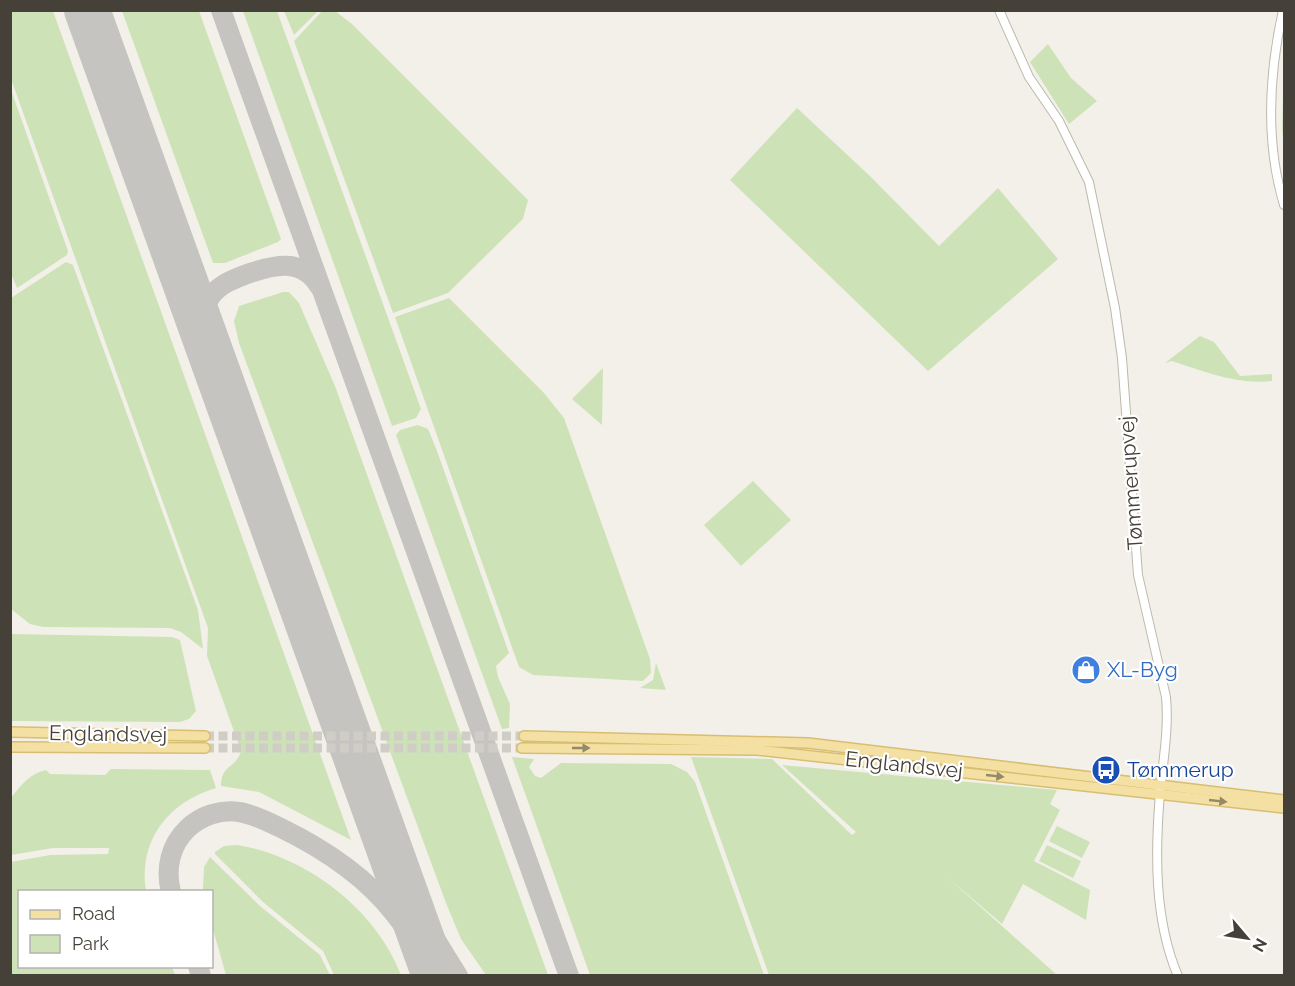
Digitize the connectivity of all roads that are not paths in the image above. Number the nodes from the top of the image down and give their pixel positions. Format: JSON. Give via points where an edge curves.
{"nodes":[{"id":1,"x":999,"y":10,"type":"edge"},
{"id":2,"x":1283,"y":10,"type":"edge"},
{"id":3,"x":1284,"y":205,"type":"edge"},
{"id":4,"x":10,"y":732,"type":"edge"},
{"id":5,"x":205,"y":736,"type":"tunnel mouth"},
{"id":6,"x":524,"y":736,"type":"tunnel mouth"},
{"id":7,"x":10,"y":747,"type":"edge"},
{"id":8,"x":205,"y":747,"type":"tunnel mouth"},
{"id":9,"x":522,"y":748,"type":"tunnel mouth"},
{"id":10,"x":1162,"y":784,"type":"junction"},
{"id":11,"x":1160,"y":794,"type":"junction"},
{"id":12,"x":1284,"y":800,"type":"edge"},
{"id":13,"x":1284,"y":808,"type":"edge"},
{"id":14,"x":1178,"y":975,"type":"edge"}],
"edges":[{"from":1,"to":10,"type":"street","name":"Tømmerupvej","via":[[1029,77],[1077,154],[1096,210],[1122,358],[1138,575],[1166,697]]},
{"from":2,"to":3,"type":"street","via":[[1274,58],[1271,124]]},
{"from":4,"to":5,"type":"main road","name":"Englandsvej"},
{"from":6,"to":10,"type":"main road","name":"Englandsvej","via":[[808,743]]},
{"from":7,"to":8,"type":"main road","name":"Englandsvej"},
{"from":9,"to":11,"type":"main road","name":"Englandsvej","one_way":true,"via":[[757,750]]},
{"from":10,"to":11,"type":"street","name":"Tømmerupvej"},
{"from":10,"to":12,"type":"main road","name":"Englandsvej"},
{"from":11,"to":13,"type":"main road","name":"Englandsvej","one_way":true},
{"from":11,"to":14,"type":"street","name":"Tømmerupvej","via":[[1163,929]]}]}
